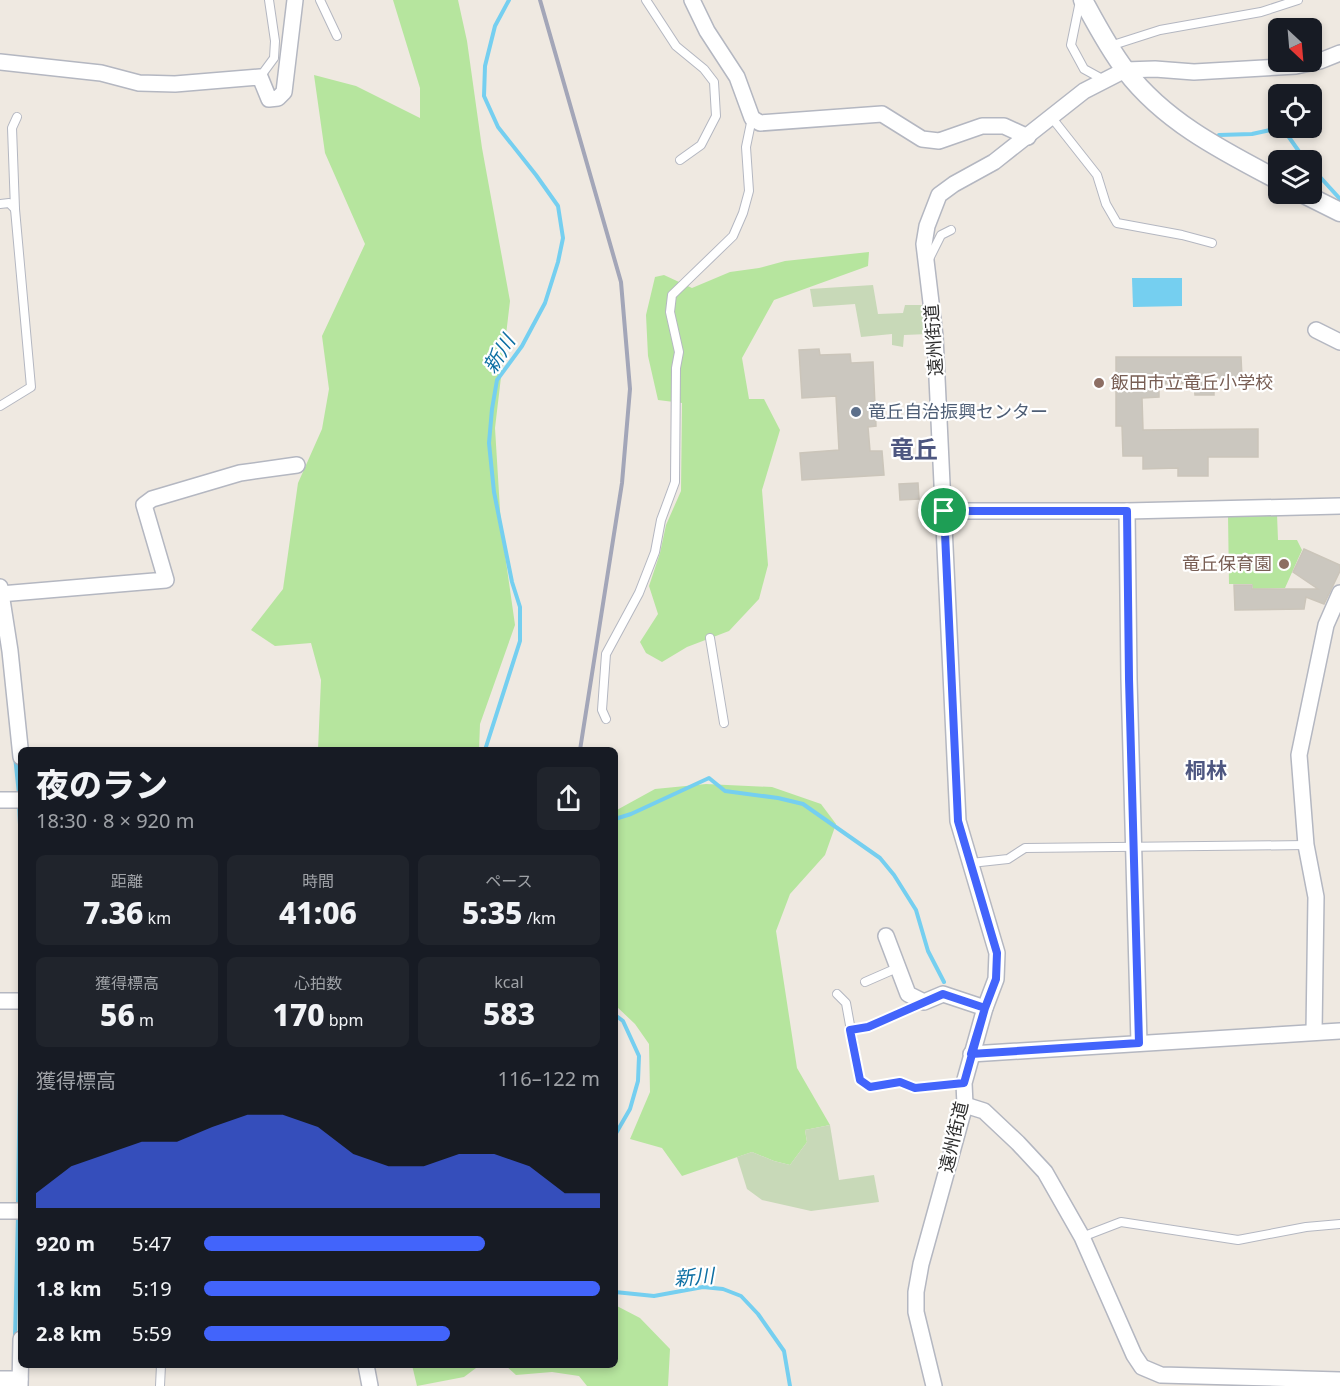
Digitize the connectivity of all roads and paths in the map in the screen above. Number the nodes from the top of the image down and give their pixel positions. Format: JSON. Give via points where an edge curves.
{"nodes":[{"id":1,"x":269,"y":0,"type":"edge"},
{"id":2,"x":295,"y":0,"type":"edge"},
{"id":3,"x":320,"y":0,"type":"edge"},
{"id":4,"x":646,"y":0,"type":"edge"},
{"id":5,"x":692,"y":0,"type":"edge"},
{"id":6,"x":1082,"y":0,"type":"edge"},
{"id":7,"x":1298,"y":0,"type":"edge"},
{"id":8,"x":337,"y":36,"type":"dead end"},
{"id":9,"x":1110,"y":46,"type":"junction"},
{"id":10,"x":1340,"y":53,"type":"edge"},
{"id":11,"x":0,"y":62,"type":"edge"},
{"id":12,"x":1125,"y":70,"type":"junction"},
{"id":13,"x":260,"y":77,"type":"junction"},
{"id":14,"x":1104,"y":80,"type":"junction"},
{"id":15,"x":17,"y":117,"type":"dead end"},
{"id":16,"x":752,"y":118,"type":"junction"},
{"id":17,"x":1052,"y":118,"type":"junction"},
{"id":18,"x":1028,"y":137,"type":"junction"},
{"id":19,"x":680,"y":160,"type":"dead end"},
{"id":20,"x":1268,"y":175,"type":"edge"},
{"id":21,"x":1322,"y":203,"type":"edge"},
{"id":22,"x":0,"y":204,"type":"edge"},
{"id":23,"x":15,"y":209,"type":"junction"},
{"id":24,"x":1340,"y":212,"type":"edge"},
{"id":25,"x":1117,"y":223,"type":"junction"},
{"id":26,"x":951,"y":230,"type":"dead end"},
{"id":27,"x":1114,"y":233,"type":"dead end"},
{"id":28,"x":1212,"y":243,"type":"dead end"},
{"id":29,"x":927,"y":262,"type":"junction"},
{"id":30,"x":1316,"y":330,"type":"dead end"},
{"id":31,"x":1340,"y":342,"type":"edge"},
{"id":32,"x":0,"y":406,"type":"edge"},
{"id":33,"x":297,"y":465,"type":"dead end"},
{"id":34,"x":1340,"y":506,"type":"edge"},
{"id":35,"x":944,"y":511,"type":"junction"},
{"id":36,"x":1127,"y":511,"type":"junction"},
{"id":37,"x":0,"y":592,"type":"edge"},
{"id":38,"x":1340,"y":593,"type":"edge"},
{"id":39,"x":710,"y":638,"type":"dead end"},
{"id":40,"x":606,"y":719,"type":"dead end"},
{"id":41,"x":724,"y":723,"type":"dead end"},
{"id":42,"x":20,"y":747,"type":"edge"},
{"id":43,"x":0,"y":800,"type":"edge"},
{"id":44,"x":18,"y":800,"type":"edge"},
{"id":45,"x":1306,"y":845,"type":"junction"},
{"id":46,"x":1134,"y":847,"type":"junction"},
{"id":47,"x":971,"y":863,"type":"junction"},
{"id":48,"x":886,"y":936,"type":"dead end"},
{"id":49,"x":897,"y":968,"type":"junction"},
{"id":50,"x":865,"y":982,"type":"dead end"},
{"id":51,"x":837,"y":994,"type":"dead end"},
{"id":52,"x":0,"y":1001,"type":"edge"},
{"id":53,"x":18,"y":1001,"type":"edge"},
{"id":54,"x":924,"y":1002,"type":"junction"},
{"id":55,"x":985,"y":1008,"type":"junction"},
{"id":56,"x":850,"y":1030,"type":"junction"},
{"id":57,"x":1340,"y":1031,"type":"edge"},
{"id":58,"x":1314,"y":1032,"type":"junction"},
{"id":59,"x":1139,"y":1043,"type":"junction"},
{"id":60,"x":971,"y":1054,"type":"junction"},
{"id":61,"x":964,"y":1083,"type":"junction"},
{"id":62,"x":966,"y":1104,"type":"junction"},
{"id":63,"x":0,"y":1211,"type":"edge"},
{"id":64,"x":18,"y":1211,"type":"edge"},
{"id":65,"x":1340,"y":1224,"type":"edge"},
{"id":66,"x":1082,"y":1236,"type":"junction"},
{"id":67,"x":20,"y":1368,"type":"edge"},
{"id":68,"x":161,"y":1368,"type":"edge"},
{"id":69,"x":367,"y":1368,"type":"edge"},
{"id":70,"x":0,"y":1378,"type":"edge"},
{"id":71,"x":1340,"y":1380,"type":"edge"},
{"id":72,"x":20,"y":1383,"type":"edge"},
{"id":73,"x":160,"y":1386,"type":"edge"},
{"id":74,"x":370,"y":1386,"type":"edge"},
{"id":75,"x":934,"y":1386,"type":"edge"}],
"edges":[{"from":1,"to":13,"type":"lane","via":[[274,58]]},
{"from":2,"to":13,"type":"street","via":[[284,92],[269,99]]},
{"from":3,"to":8,"type":"lane"},
{"from":4,"to":19,"type":"lane","via":[[676,46],[714,82],[716,116],[701,145]]},
{"from":5,"to":16,"type":"street","via":[[737,77]]},
{"from":6,"to":9,"type":"street"},
{"from":6,"to":14,"type":"lane","via":[[1071,45],[1084,69]]},
{"from":7,"to":9,"type":"lane","via":[[1261,12],[1160,30]]},
{"from":9,"to":12,"type":"street"},
{"from":10,"to":12,"type":"street","via":[[1296,66],[1194,72]]},
{"from":11,"to":13,"type":"street","via":[[101,73],[139,83]]},
{"from":12,"to":14,"type":"street","name":"遠州街道"},
{"from":12,"to":20,"type":"street","via":[[1165,112]]},
{"from":14,"to":17,"type":"street","name":"遠州街道"},
{"from":15,"to":23,"type":"lane","via":[[12,128]]},
{"from":16,"to":18,"type":"street","via":[[760,123],[882,114],[922,139],[939,141],[982,126],[1004,126]]},
{"from":16,"to":40,"type":"lane","via":[[746,147],[749,191],[733,236],[672,295],[670,312],[679,352],[675,483],[639,593],[606,654],[602,710]]},
{"from":17,"to":18,"type":"street","name":"遠州街道"},
{"from":17,"to":25,"type":"lane","via":[[1097,175]]},
{"from":18,"to":29,"type":"street","name":"遠州街道","via":[[939,195],[927,226]]},
{"from":21,"to":24,"type":"street"},
{"from":22,"to":23,"type":"lane","via":[[9,203]]},
{"from":23,"to":32,"type":"lane","via":[[32,387]]},
{"from":25,"to":27,"type":"lane"},
{"from":25,"to":28,"type":"lane"},
{"from":26,"to":29,"type":"lane","via":[[941,235]]},
{"from":29,"to":35,"type":"street","name":"遠州街道"},
{"from":30,"to":31,"type":"street"},
{"from":33,"to":37,"type":"street","via":[[240,473],[152,499],[144,505],[166,580]]},
{"from":34,"to":36,"type":"street"},
{"from":35,"to":36,"type":"street"},
{"from":35,"to":47,"type":"street","name":"遠州街道","via":[[956,796],[960,834]]},
{"from":36,"to":46,"type":"street"},
{"from":37,"to":42,"type":"street"},
{"from":38,"to":45,"type":"street","via":[[1326,625],[1299,754]]},
{"from":39,"to":41,"type":"lane"},
{"from":43,"to":44,"type":"street"},
{"from":45,"to":46,"type":"lane"},
{"from":45,"to":58,"type":"street","via":[[1316,897]]},
{"from":46,"to":47,"type":"lane","via":[[1025,848],[1008,859]]},
{"from":46,"to":59,"type":"street"},
{"from":47,"to":55,"type":"street","name":"遠州街道","via":[[997,953],[996,979]]},
{"from":48,"to":49,"type":"street"},
{"from":49,"to":50,"type":"lane"},
{"from":49,"to":54,"type":"street","via":[[908,994]]},
{"from":51,"to":56,"type":"lane","via":[[846,1004]]},
{"from":52,"to":53,"type":"street"},
{"from":54,"to":55,"type":"street","via":[[943,994]]},
{"from":54,"to":56,"type":"lane","via":[[868,1027]]},
{"from":55,"to":60,"type":"street","name":"遠州街道"},
{"from":56,"to":61,"type":"lane","via":[[860,1080],[870,1087],[900,1082],[915,1088]]},
{"from":57,"to":58,"type":"street"},
{"from":58,"to":59,"type":"street"},
{"from":59,"to":60,"type":"street"},
{"from":60,"to":61,"type":"street","name":"遠州街道"},
{"from":61,"to":62,"type":"street","name":"遠州街道"},
{"from":62,"to":66,"type":"street","via":[[984,1111],[1045,1172]]},
{"from":62,"to":75,"type":"street","name":"遠州街道","via":[[916,1292],[916,1312]]},
{"from":63,"to":64,"type":"street"},
{"from":65,"to":66,"type":"lane","via":[[1238,1240],[1121,1222]]},
{"from":66,"to":71,"type":"street","via":[[1142,1366],[1161,1376]]},
{"from":67,"to":72,"type":"street"},
{"from":68,"to":73,"type":"lane"},
{"from":69,"to":74,"type":"street"},
{"from":70,"to":72,"type":"street"}]}
